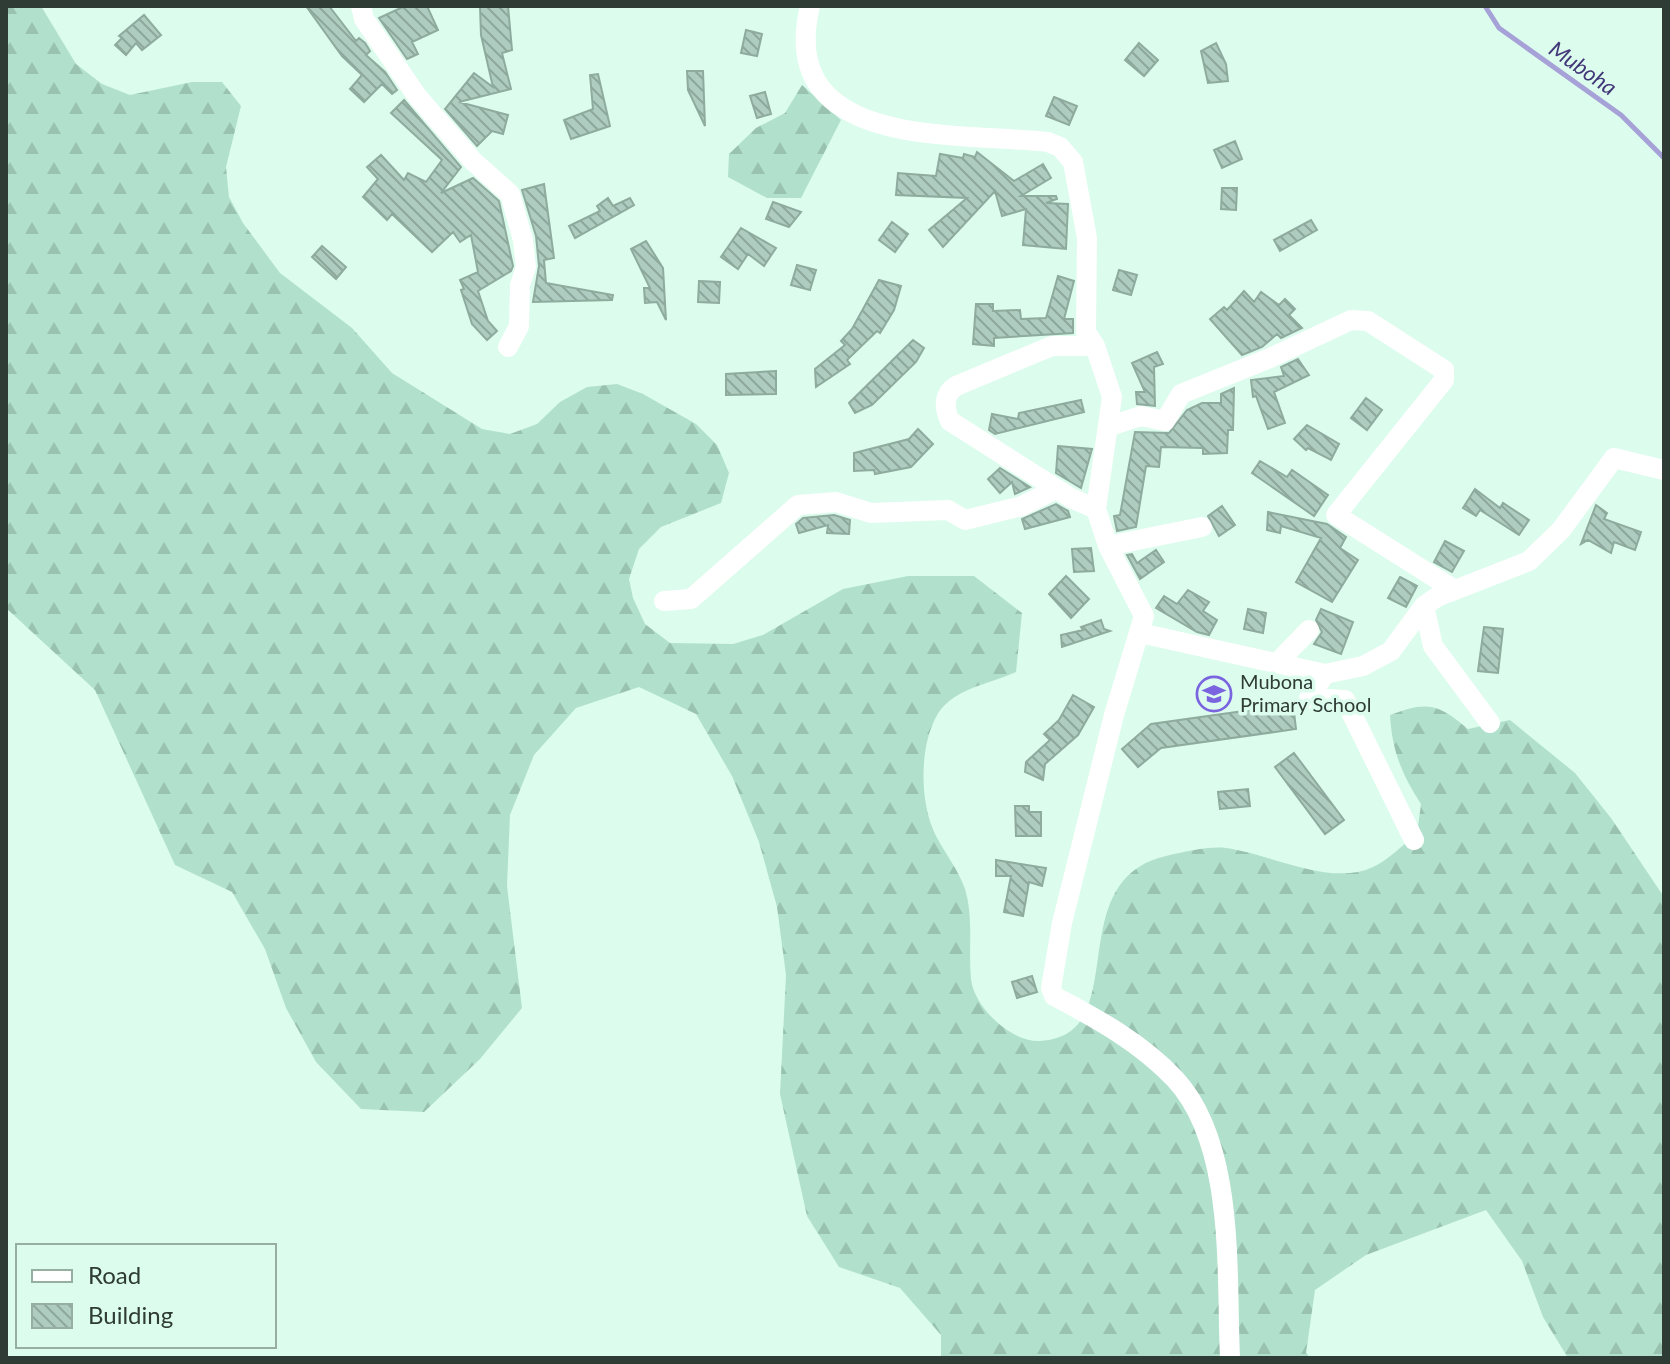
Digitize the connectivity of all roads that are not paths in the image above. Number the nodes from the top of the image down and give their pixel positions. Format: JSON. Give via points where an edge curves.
{"nodes":[{"id":1,"x":361,"y":6,"type":"edge"},
{"id":2,"x":810,"y":6,"type":"edge"},
{"id":3,"x":1095,"y":346,"type":"junction"},
{"id":4,"x":508,"y":347,"type":"dead end"},
{"id":5,"x":1110,"y":426,"type":"junction"},
{"id":6,"x":1664,"y":470,"type":"edge"},
{"id":7,"x":1056,"y":489,"type":"junction"},
{"id":8,"x":1096,"y":509,"type":"junction"},
{"id":9,"x":1202,"y":527,"type":"dead end"},
{"id":10,"x":1108,"y":546,"type":"junction"},
{"id":11,"x":1453,"y":589,"type":"junction"},
{"id":12,"x":664,"y":601,"type":"dead end"},
{"id":13,"x":1424,"y":606,"type":"junction"},
{"id":14,"x":1309,"y":630,"type":"dead end"},
{"id":15,"x":1140,"y":633,"type":"junction"},
{"id":16,"x":1278,"y":662,"type":"junction"},
{"id":17,"x":1325,"y":674,"type":"junction"},
{"id":18,"x":1490,"y":723,"type":"dead end"},
{"id":19,"x":1414,"y":840,"type":"dead end"},
{"id":20,"x":1230,"y":1358,"type":"edge"}],
"edges":[{"from":1,"to":4,"type":"street","via":[[364,19],[417,96],[473,161],[510,194],[526,267],[519,326]]},
{"from":2,"to":3,"type":"street","via":[[807,60],[830,97],[858,119],[914,133],[1048,142],[1066,153],[1073,162],[1087,238],[1086,332]]},
{"from":3,"to":5,"type":"street","via":[[1112,397]]},
{"from":3,"to":7,"type":"street","via":[[1052,346],[956,386],[946,398],[950,421]]},
{"from":5,"to":8,"type":"street"},
{"from":5,"to":11,"type":"street","via":[[1141,416],[1165,421],[1181,394],[1351,320],[1368,321],[1444,370],[1444,380],[1336,515]]},
{"from":6,"to":11,"type":"street","via":[[1614,458],[1561,530],[1529,561]]},
{"from":7,"to":8,"type":"street"},
{"from":7,"to":12,"type":"street","via":[[1022,506],[965,520],[948,510],[871,513],[836,502],[798,505],[691,599]]},
{"from":8,"to":10,"type":"street"},
{"from":9,"to":10,"type":"street"},
{"from":10,"to":15,"type":"street","via":[[1142,609]]},
{"from":11,"to":13,"type":"street"},
{"from":13,"to":17,"type":"street","via":[[1391,651],[1363,666]]},
{"from":13,"to":18,"type":"street","via":[[1433,646]]},
{"from":14,"to":16,"type":"street"},
{"from":15,"to":16,"type":"street"},
{"from":15,"to":20,"type":"street","via":[[1110,730],[1051,988],[1054,996],[1118,1030],[1175,1079],[1203,1125],[1216,1166],[1223,1219]]},
{"from":16,"to":17,"type":"street"},
{"from":17,"to":19,"type":"street","via":[[1309,698],[1345,700]]}]}
